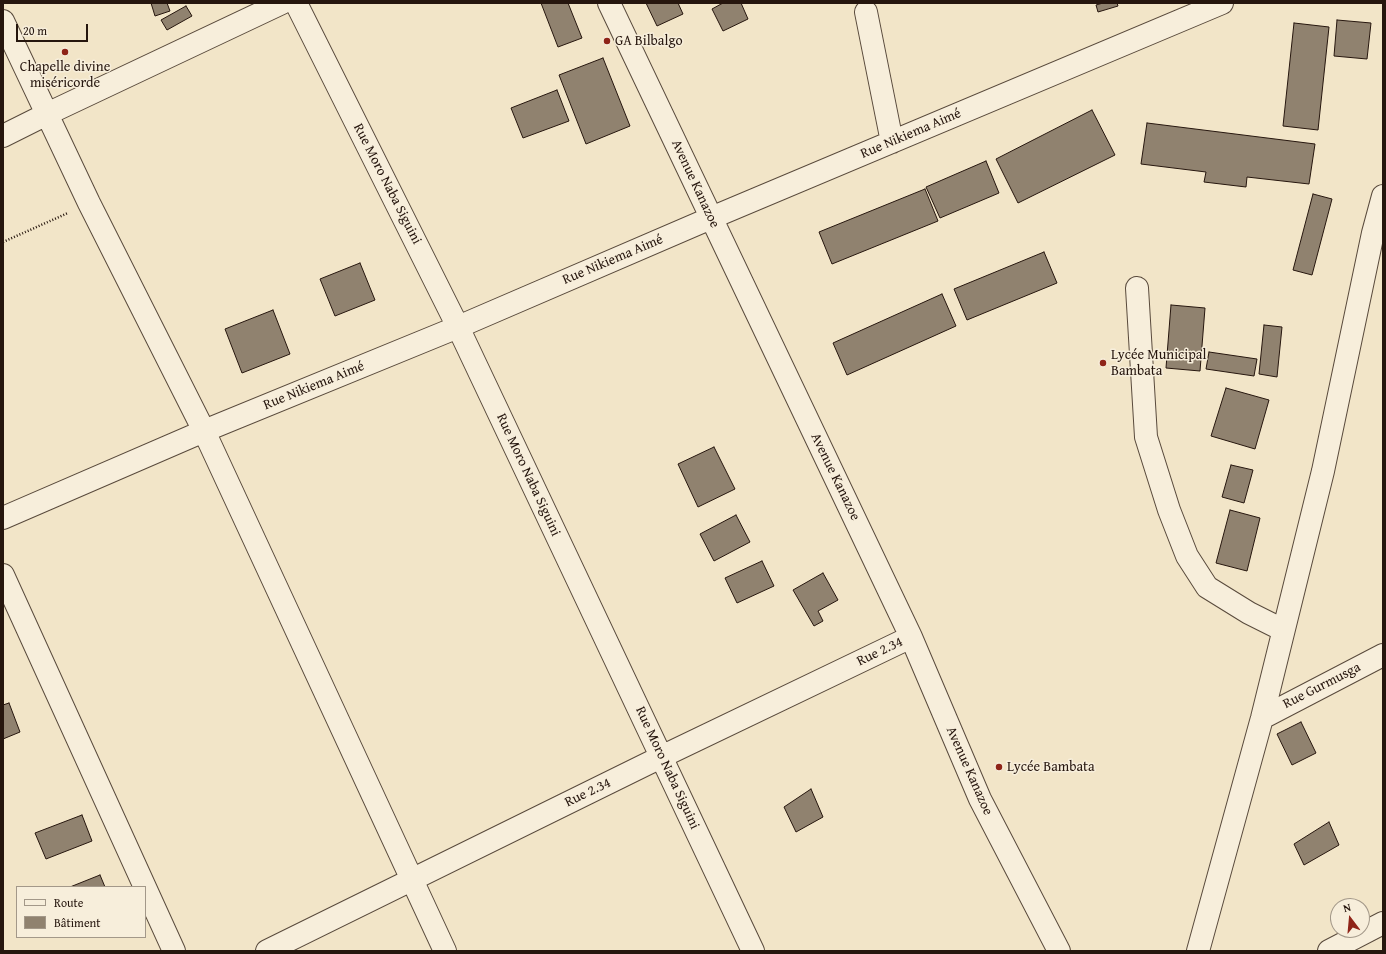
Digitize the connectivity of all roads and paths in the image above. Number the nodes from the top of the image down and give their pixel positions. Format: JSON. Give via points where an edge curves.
{"nodes":[{"id":1,"x":282,"y":3,"type":"edge"},
{"id":2,"x":296,"y":3,"type":"edge"},
{"id":3,"x":609,"y":3,"type":"edge"},
{"id":4,"x":1222,"y":3,"type":"edge"},
{"id":5,"x":866,"y":12,"type":"dead end"},
{"id":6,"x":3,"y":21,"type":"edge"},
{"id":7,"x":47,"y":114,"type":"junction"},
{"id":8,"x":3,"y":136,"type":"edge"},
{"id":9,"x":892,"y":142,"type":"junction"},
{"id":10,"x":1383,"y":196,"type":"edge"},
{"id":11,"x":89,"y":204,"type":"junction"},
{"id":12,"x":711,"y":218,"type":"junction"},
{"id":13,"x":3,"y":242,"type":"edge"},
{"id":14,"x":1378,"y":242,"type":"edge"},
{"id":15,"x":1137,"y":288,"type":"dead end"},
{"id":16,"x":458,"y":326,"type":"junction"},
{"id":17,"x":204,"y":431,"type":"junction"},
{"id":18,"x":3,"y":518,"type":"edge"},
{"id":19,"x":3,"y":574,"type":"edge"},
{"id":20,"x":1283,"y":630,"type":"junction"},
{"id":21,"x":911,"y":637,"type":"junction"},
{"id":22,"x":1383,"y":655,"type":"edge"},
{"id":23,"x":1262,"y":718,"type":"junction"},
{"id":24,"x":661,"y":757,"type":"junction"},
{"id":25,"x":412,"y":880,"type":"junction"},
{"id":26,"x":145,"y":886,"type":"edge"},
{"id":27,"x":146,"y":889,"type":"edge"},
{"id":28,"x":1383,"y":923,"type":"edge"},
{"id":29,"x":1201,"y":942,"type":"edge"},
{"id":30,"x":174,"y":951,"type":"edge"},
{"id":31,"x":267,"y":951,"type":"edge"},
{"id":32,"x":445,"y":951,"type":"edge"},
{"id":33,"x":753,"y":951,"type":"edge"},
{"id":34,"x":1059,"y":951,"type":"edge"},
{"id":35,"x":1182,"y":951,"type":"edge"},
{"id":36,"x":1329,"y":951,"type":"edge"}],
"edges":[{"from":1,"to":7,"type":"street"},
{"from":2,"to":16,"type":"street","name":"Rue Moro Naba Siguini"},
{"from":3,"to":12,"type":"street","name":"Avenue Kanazoe"},
{"from":4,"to":9,"type":"street","name":"Rue Nikiema Aimé"},
{"from":5,"to":9,"type":"street"},
{"from":6,"to":7,"type":"street"},
{"from":7,"to":8,"type":"street"},
{"from":7,"to":11,"type":"street"},
{"from":9,"to":12,"type":"street","name":"Rue Nikiema Aimé"},
{"from":10,"to":14,"type":"street"},
{"from":11,"to":13,"type":"path"},
{"from":11,"to":17,"type":"street"},
{"from":12,"to":16,"type":"street","name":"Rue Nikiema Aimé"},
{"from":12,"to":21,"type":"street","name":"Avenue Kanazoe"},
{"from":14,"to":20,"type":"street"},
{"from":15,"to":20,"type":"street","via":[[1146,437],[1169,510],[1187,556],[1207,587]]},
{"from":16,"to":17,"type":"street","name":"Rue Nikiema Aimé"},
{"from":16,"to":24,"type":"street","name":"Rue Moro Naba Siguini"},
{"from":17,"to":18,"type":"street","name":"Rue Nikiema Aimé"},
{"from":17,"to":25,"type":"street"},
{"from":19,"to":26,"type":"street"},
{"from":20,"to":23,"type":"street"},
{"from":21,"to":24,"type":"street","name":"Rue 2.34"},
{"from":21,"to":34,"type":"street","name":"Avenue Kanazoe","via":[[980,799]]},
{"from":22,"to":23,"type":"street","name":"Rue Gurmusga"},
{"from":23,"to":29,"type":"street"},
{"from":24,"to":25,"type":"street","name":"Rue 2.34"},
{"from":24,"to":33,"type":"street","name":"Rue Moro Naba Siguini"},
{"from":25,"to":31,"type":"street","name":"Rue 2.34"},
{"from":25,"to":32,"type":"street"},
{"from":27,"to":30,"type":"street"},
{"from":28,"to":36,"type":"street"},
{"from":29,"to":35,"type":"street"}]}
